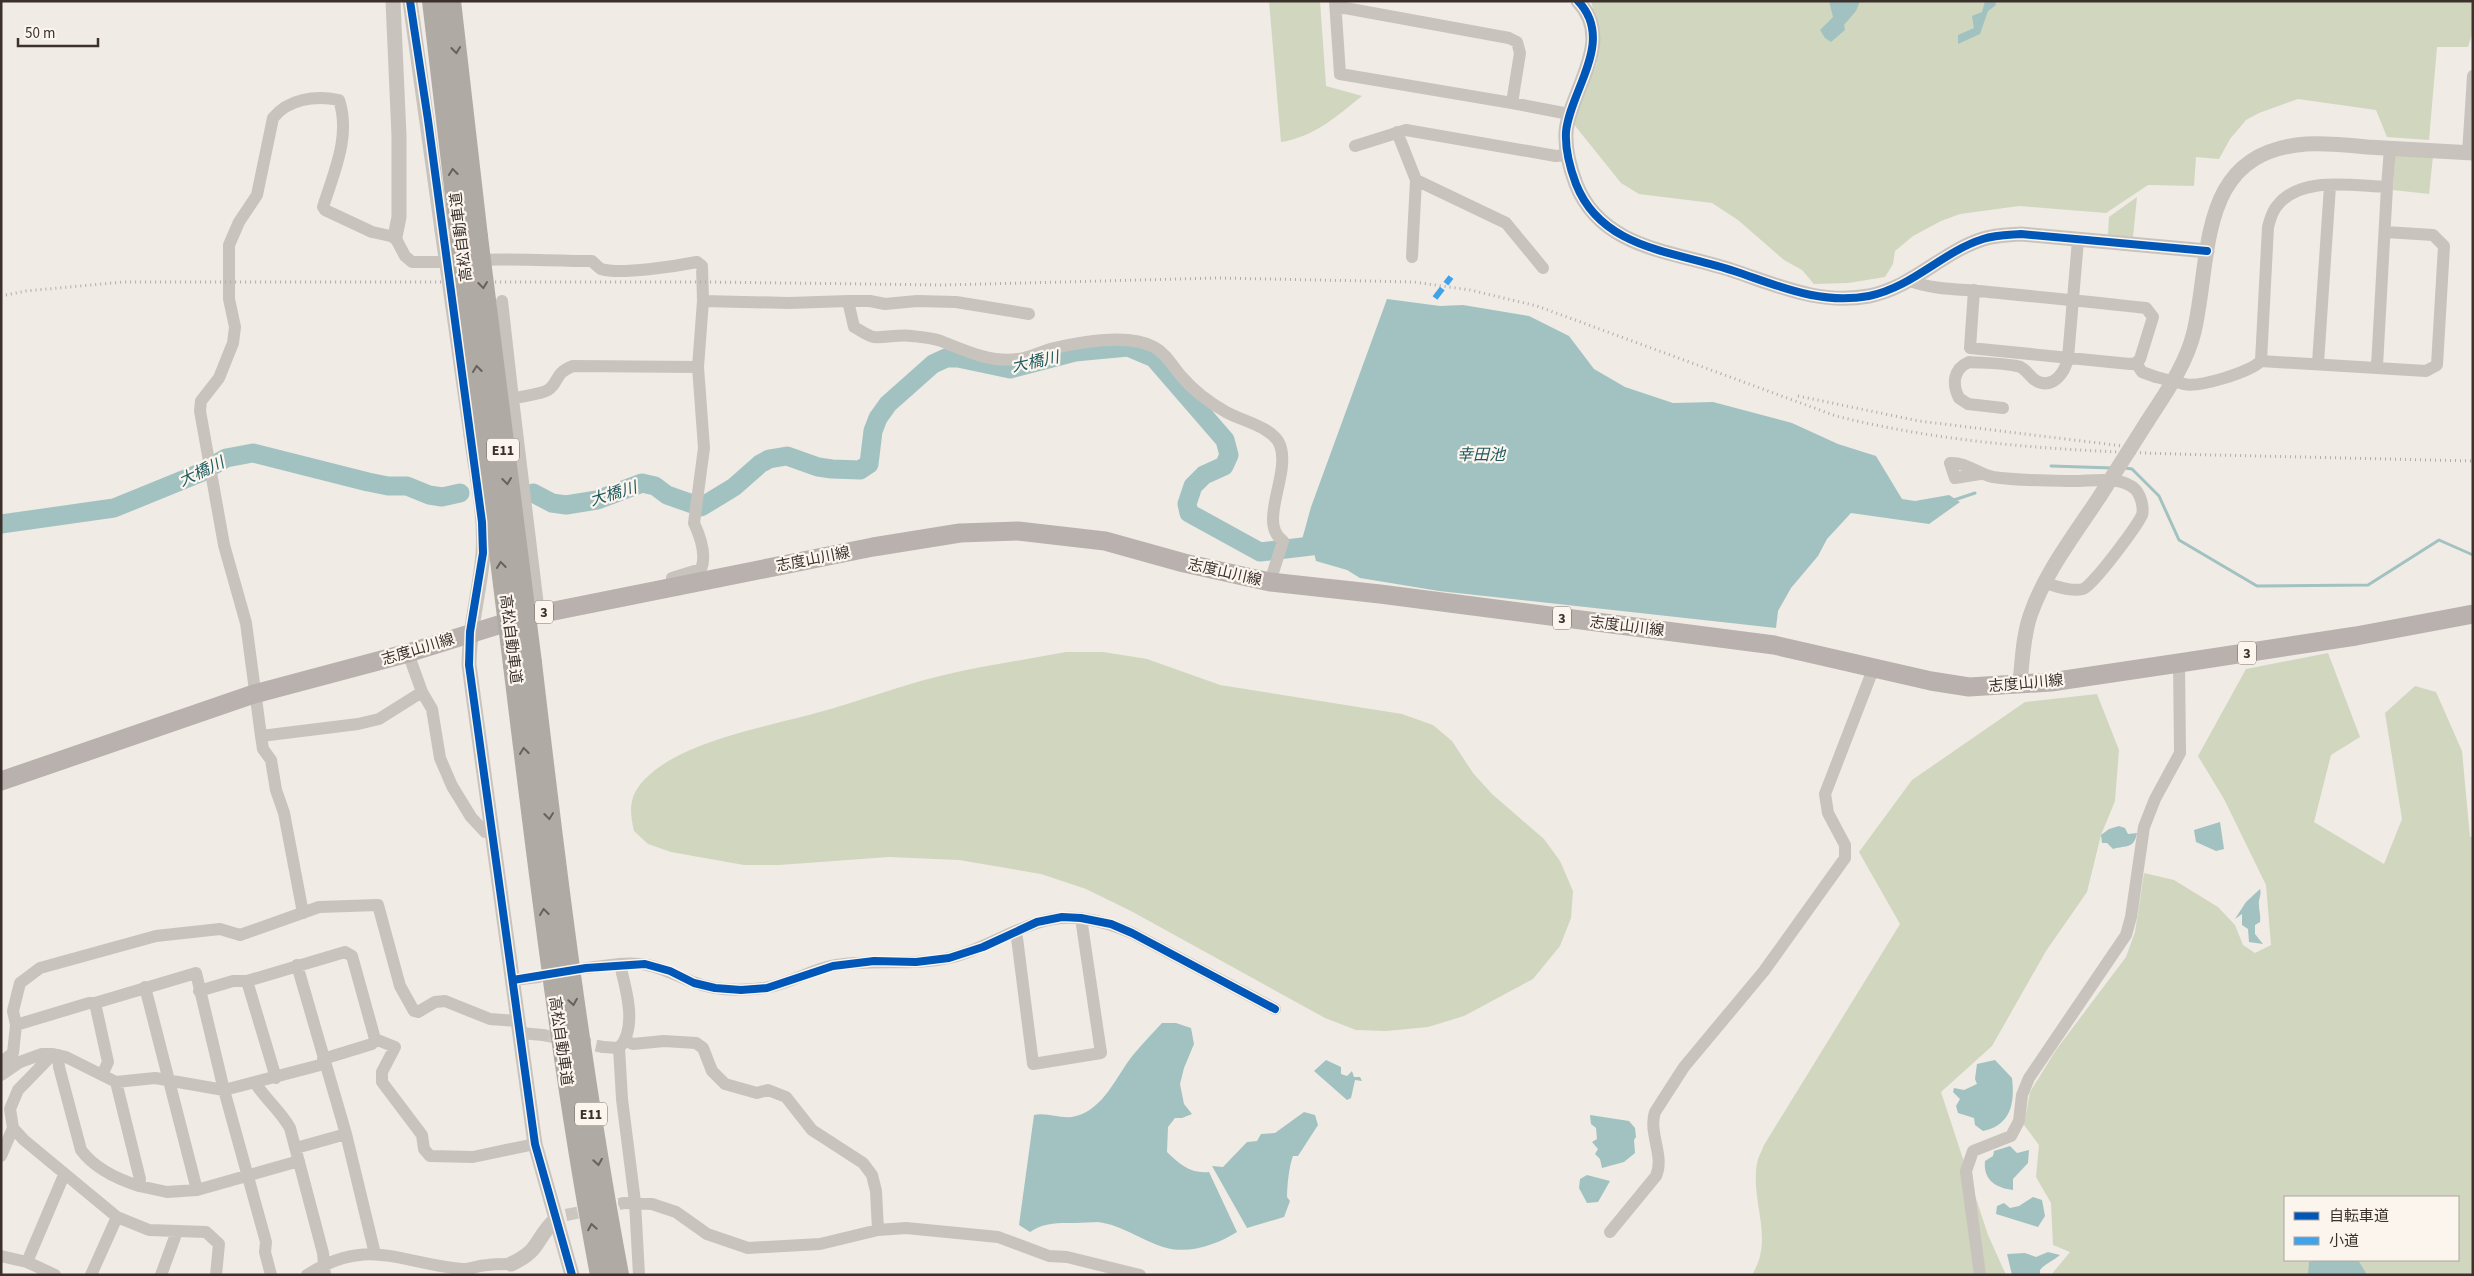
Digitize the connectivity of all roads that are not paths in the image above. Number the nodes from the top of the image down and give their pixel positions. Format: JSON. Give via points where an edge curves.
{"nodes":[{"id":1,"x":393,"y":1,"type":"edge"},
{"id":2,"x":410,"y":1,"type":"edge"},
{"id":3,"x":433,"y":1,"type":"edge"},
{"id":4,"x":450,"y":1,"type":"edge"},
{"id":5,"x":1578,"y":1,"type":"edge"},
{"id":6,"x":1336,"y":5,"type":"edge"},
{"id":7,"x":2473,"y":76,"type":"edge"},
{"id":8,"x":1512,"y":103,"type":"junction"},
{"id":9,"x":1569,"y":114,"type":"junction"},
{"id":10,"x":2472,"y":114,"type":"edge"},
{"id":11,"x":1397,"y":132,"type":"junction"},
{"id":12,"x":1356,"y":146,"type":"dead end"},
{"id":13,"x":2390,"y":148,"type":"junction"},
{"id":14,"x":2470,"y":153,"type":"edge"},
{"id":15,"x":1568,"y":155,"type":"junction"},
{"id":16,"x":1416,"y":180,"type":"junction"},
{"id":17,"x":2330,"y":186,"type":"junction"},
{"id":18,"x":2388,"y":187,"type":"junction"},
{"id":19,"x":2386,"y":232,"type":"junction"},
{"id":20,"x":460,"y":235,"type":"junction"},
{"id":21,"x":395,"y":238,"type":"junction"},
{"id":22,"x":2078,"y":240,"type":"junction"},
{"id":23,"x":2207,"y":251,"type":"junction"},
{"id":24,"x":1412,"y":257,"type":"dead end"},
{"id":25,"x":1543,"y":268,"type":"dead end"},
{"id":26,"x":1910,"y":281,"type":"junction"},
{"id":27,"x":1974,"y":290,"type":"junction"},
{"id":28,"x":2073,"y":300,"type":"junction"},
{"id":29,"x":502,"y":301,"type":"dead end"},
{"id":30,"x":704,"y":301,"type":"junction"},
{"id":31,"x":848,"y":301,"type":"junction"},
{"id":32,"x":1029,"y":314,"type":"dead end"},
{"id":33,"x":2068,"y":358,"type":"junction"},
{"id":34,"x":2261,"y":361,"type":"junction"},
{"id":35,"x":2136,"y":363,"type":"junction"},
{"id":36,"x":2318,"y":364,"type":"junction"},
{"id":37,"x":2377,"y":366,"type":"junction"},
{"id":38,"x":698,"y":367,"type":"junction"},
{"id":39,"x":514,"y":399,"type":"junction"},
{"id":40,"x":2003,"y":408,"type":"dead end"},
{"id":41,"x":1980,"y":474,"type":"dead end"},
{"id":42,"x":1270,"y":582,"type":"junction"},
{"id":43,"x":2045,"y":583,"type":"junction"},
{"id":44,"x":671,"y":588,"type":"junction"},
{"id":45,"x":539,"y":614,"type":"junction"},
{"id":46,"x":2473,"y":614,"type":"edge"},
{"id":47,"x":470,"y":632,"type":"junction"},
{"id":48,"x":408,"y":653,"type":"junction"},
{"id":49,"x":2179,"y":663,"type":"junction"},
{"id":50,"x":522,"y":664,"type":"junction"},
{"id":51,"x":1874,"y":668,"type":"junction"},
{"id":52,"x":2020,"y":684,"type":"junction"},
{"id":53,"x":422,"y":692,"type":"junction"},
{"id":54,"x":254,"y":694,"type":"junction"},
{"id":55,"x":261,"y":736,"type":"junction"},
{"id":56,"x":1,"y":781,"type":"edge"},
{"id":57,"x":492,"y":831,"type":"junction"},
{"id":58,"x":303,"y":913,"type":"junction"},
{"id":59,"x":1081,"y":918,"type":"junction"},
{"id":60,"x":1013,"y":933,"type":"junction"},
{"id":61,"x":297,"y":965,"type":"junction"},
{"id":62,"x":620,"y":965,"type":"junction"},
{"id":63,"x":586,"y":968,"type":"dead end"},
{"id":64,"x":539,"y":976,"type":"dead end"},
{"id":65,"x":513,"y":980,"type":"junction"},
{"id":66,"x":247,"y":981,"type":"junction"},
{"id":67,"x":145,"y":987,"type":"junction"},
{"id":68,"x":199,"y":991,"type":"junction"},
{"id":69,"x":95,"y":1003,"type":"junction"},
{"id":70,"x":1275,"y":1009,"type":"dead end"},
{"id":71,"x":16,"y":1025,"type":"junction"},
{"id":72,"x":519,"y":1027,"type":"junction"},
{"id":73,"x":543,"y":1035,"type":"tunnel mouth"},
{"id":74,"x":375,"y":1040,"type":"junction"},
{"id":75,"x":622,"y":1045,"type":"junction"},
{"id":76,"x":603,"y":1047,"type":"tunnel mouth"},
{"id":77,"x":55,"y":1055,"type":"junction"},
{"id":78,"x":1,"y":1062,"type":"edge"},
{"id":79,"x":323,"y":1062,"type":"junction"},
{"id":80,"x":1,"y":1075,"type":"edge"},
{"id":81,"x":102,"y":1075,"type":"junction"},
{"id":82,"x":276,"y":1078,"type":"junction"},
{"id":83,"x":170,"y":1080,"type":"junction"},
{"id":84,"x":116,"y":1082,"type":"junction"},
{"id":85,"x":256,"y":1084,"type":"junction"},
{"id":86,"x":224,"y":1090,"type":"junction"},
{"id":87,"x":13,"y":1128,"type":"junction"},
{"id":88,"x":346,"y":1134,"type":"junction"},
{"id":89,"x":535,"y":1144,"type":"junction"},
{"id":90,"x":296,"y":1148,"type":"junction"},
{"id":91,"x":1,"y":1156,"type":"edge"},
{"id":92,"x":299,"y":1161,"type":"junction"},
{"id":93,"x":64,"y":1175,"type":"junction"},
{"id":94,"x":248,"y":1176,"type":"junction"},
{"id":95,"x":139,"y":1186,"type":"junction"},
{"id":96,"x":198,"y":1190,"type":"junction"},
{"id":97,"x":629,"y":1203,"type":"junction"},
{"id":98,"x":117,"y":1217,"type":"junction"},
{"id":99,"x":561,"y":1217,"type":"junction"},
{"id":100,"x":175,"y":1230,"type":"junction"},
{"id":101,"x":878,"y":1230,"type":"junction"},
{"id":102,"x":1610,"y":1232,"type":"dead end"},
{"id":103,"x":375,"y":1254,"type":"junction"},
{"id":104,"x":1,"y":1256,"type":"edge"},
{"id":105,"x":27,"y":1262,"type":"junction"},
{"id":106,"x":511,"y":1264,"type":"joint"},
{"id":107,"x":325,"y":1269,"type":"edge"},
{"id":108,"x":55,"y":1275,"type":"edge"},
{"id":109,"x":91,"y":1275,"type":"edge"},
{"id":110,"x":161,"y":1275,"type":"edge"},
{"id":111,"x":216,"y":1275,"type":"edge"},
{"id":112,"x":271,"y":1275,"type":"edge"},
{"id":113,"x":307,"y":1275,"type":"edge"},
{"id":114,"x":572,"y":1275,"type":"edge"},
{"id":115,"x":600,"y":1275,"type":"edge"},
{"id":116,"x":618,"y":1275,"type":"edge"},
{"id":117,"x":638,"y":1275,"type":"edge"},
{"id":118,"x":1140,"y":1275,"type":"edge"},
{"id":119,"x":1980,"y":1275,"type":"edge"}],
"edges":[{"from":1,"to":21,"type":"street","via":[[400,136],[399,217]]},
{"from":2,"to":20,"type":"street"},
{"from":20,"to":3,"type":"highway","name":"高松自動車道","number":"E11","one_way":true},
{"from":4,"to":20,"type":"highway","name":"高松自動車道","number":"E11","one_way":true},
{"from":5,"to":9,"type":"street","via":[[1590,21],[1594,40],[1592,57]]},
{"from":6,"to":8,"type":"street","via":[[1340,74]]},
{"from":6,"to":8,"type":"street","via":[[1517,42],[1520,53]]},
{"from":7,"to":10,"type":"street"},
{"from":8,"to":9,"type":"street"},
{"from":9,"to":15,"type":"street","via":[[1566,134]]},
{"from":10,"to":14,"type":"street"},
{"from":11,"to":12,"type":"street"},
{"from":11,"to":15,"type":"street","via":[[1406,130],[1556,156]]},
{"from":11,"to":16,"type":"street"},
{"from":13,"to":14,"type":"street"},
{"from":13,"to":18,"type":"street"},
{"from":13,"to":23,"type":"street","via":[[2305,144],[2258,157],[2237,174],[2223,192],[2213,214]]},
{"from":15,"to":26,"type":"street","via":[[1580,195],[1595,216],[1615,233],[1641,246],[1812,296],[1844,300],[1871,295]]},
{"from":16,"to":24,"type":"street"},
{"from":16,"to":25,"type":"street","via":[[1506,223]]},
{"from":17,"to":18,"type":"street"},
{"from":17,"to":34,"type":"street","via":[[2302,188],[2288,194],[2276,207],[2268,227]]},
{"from":17,"to":36,"type":"street"},
{"from":18,"to":19,"type":"street"},
{"from":19,"to":37,"type":"street"},
{"from":19,"to":37,"type":"street","via":[[2434,235],[2444,246],[2437,365],[2426,371]]},
{"from":20,"to":47,"type":"street","bridge":true,"via":[[471,435],[483,553]]},
{"from":20,"to":50,"type":"highway","name":"高松自動車道","number":"E11","bridge":true},
{"from":21,"to":30,"type":"street","via":[[412,262],[502,258],[530,262],[592,261],[600,268],[614,270],[670,268],[696,262],[702,266]]},
{"from":21,"to":54,"type":"street","via":[[372,232],[323,207],[343,142],[344,115],[339,100],[323,96],[281,108],[272,118],[257,196],[239,222],[229,245],[234,343],[219,378],[201,401],[200,411],[224,545],[246,623]]},
{"from":22,"to":23,"type":"street"},
{"from":22,"to":26,"type":"street","via":[[2020,234],[1984,238]]},
{"from":22,"to":28,"type":"street"},
{"from":23,"to":43,"type":"street","bridge":true,"via":[[2194,334],[2185,359]]},
{"from":26,"to":27,"type":"street"},
{"from":27,"to":28,"type":"street"},
{"from":27,"to":33,"type":"street","via":[[1970,348]]},
{"from":28,"to":33,"type":"street"},
{"from":28,"to":35,"type":"street","via":[[2146,308],[2153,317]]},
{"from":29,"to":39,"type":"street"},
{"from":30,"to":31,"type":"street"},
{"from":30,"to":38,"type":"street"},
{"from":31,"to":32,"type":"street","via":[[884,304],[956,302]]},
{"from":31,"to":42,"type":"street","via":[[854,327],[873,337],[909,335],[941,341],[953,348],[1001,360],[1018,359],[1053,348],[1114,340],[1134,339],[1154,346],[1203,397],[1271,433],[1279,443],[1283,457],[1282,478],[1272,526],[1283,541]]},
{"from":33,"to":35,"type":"street"},
{"from":33,"to":40,"type":"street","via":[[2066,369],[2059,378],[2044,383],[2036,381],[2019,366],[1969,362],[1963,365],[1954,382],[1959,398],[1968,404]]},
{"from":34,"to":35,"type":"street","bridge":true,"via":[[2254,367],[2190,385],[2142,372]]},
{"from":34,"to":36,"type":"street"},
{"from":36,"to":37,"type":"street"},
{"from":38,"to":39,"type":"street","via":[[573,366],[562,370],[547,391]]},
{"from":38,"to":44,"type":"street","via":[[704,448],[694,523],[704,561],[701,569],[672,578]]},
{"from":39,"to":45,"type":"street"},
{"from":41,"to":43,"type":"street","via":[[2085,482],[2107,480],[2124,483],[2136,490],[2142,502],[2142,515],[2097,579],[2084,589],[2066,589]]},
{"from":42,"to":44,"type":"main road","name":"志度山川線","number":"3","via":[[1105,541],[1018,530],[960,533]]},
{"from":42,"to":51,"type":"main road","name":"志度山川線","number":"3","via":[[1774,645]]},
{"from":43,"to":52,"type":"street","via":[[2030,616]]},
{"from":44,"to":45,"type":"main road","name":"志度山川線","number":"3"},
{"from":45,"to":47,"type":"main road","name":"志度山川線","number":"3"},
{"from":46,"to":49,"type":"main road","name":"志度山川線","number":"3"},
{"from":47,"to":48,"type":"main road","name":"志度山川線","number":"3"},
{"from":47,"to":57,"type":"street","via":[[469,665]]},
{"from":48,"to":53,"type":"street"},
{"from":48,"to":54,"type":"main road","name":"志度山川線","number":"3"},
{"from":49,"to":52,"type":"main road","name":"志度山川線","number":"3"},
{"from":49,"to":119,"type":"street","via":[[2180,753],[2144,827],[2126,935],[2029,1078],[2022,1095],[2019,1121],[2011,1136],[1973,1151],[1966,1171]]},
{"from":115,"to":50,"type":"highway","name":"高松自動車道","number":"E11","one_way":true,"via":[[577,1148],[550,961]]},
{"from":50,"to":116,"type":"highway","name":"高松自動車道","number":"E11","one_way":true,"via":[[603,1198]]},
{"from":51,"to":52,"type":"main road","name":"志度山川線","number":"3","via":[[1969,687]]},
{"from":51,"to":102,"type":"street","via":[[1825,794],[1828,813],[1845,845],[1845,858],[1764,971],[1684,1067],[1655,1112],[1652,1121],[1660,1168]]},
{"from":53,"to":55,"type":"street","via":[[379,719]]},
{"from":53,"to":57,"type":"street","via":[[432,709],[440,758],[452,786],[471,817],[485,832]]},
{"from":54,"to":55,"type":"street"},
{"from":54,"to":56,"type":"main road","name":"志度山川線","number":"3"},
{"from":55,"to":58,"type":"street","via":[[263,749],[271,760],[284,813]]},
{"from":57,"to":65,"type":"street"},
{"from":58,"to":71,"type":"street","via":[[240,935],[220,929],[156,936],[40,968],[20,983],[13,1011]]},
{"from":58,"to":72,"type":"street","via":[[325,907],[378,905],[400,986],[414,1011],[445,1001]]},
{"from":59,"to":60,"type":"street","via":[[1037,922]]},
{"from":59,"to":60,"type":"street","via":[[1101,1053],[1032,1064],[1017,938]]},
{"from":59,"to":70,"type":"street","via":[[1110,924],[1132,934]]},
{"from":60,"to":62,"type":"street","via":[[949,958],[833,966],[767,988],[741,990],[708,986],[645,964]]},
{"from":61,"to":66,"type":"street"},
{"from":61,"to":74,"type":"street","via":[[344,952],[352,956]]},
{"from":61,"to":79,"type":"street"},
{"from":62,"to":63,"type":"street"},
{"from":62,"to":75,"type":"street","via":[[629,1028]]},
{"from":64,"to":65,"type":"street"},
{"from":65,"to":72,"type":"street"},
{"from":66,"to":68,"type":"street","via":[[233,981]]},
{"from":66,"to":82,"type":"street"},
{"from":67,"to":68,"type":"street","via":[[196,973]]},
{"from":67,"to":69,"type":"street"},
{"from":67,"to":83,"type":"street"},
{"from":68,"to":86,"type":"street"},
{"from":69,"to":71,"type":"street"},
{"from":69,"to":81,"type":"street","via":[[108,1062]]},
{"from":71,"to":78,"type":"street","via":[[13,1053]]},
{"from":72,"to":73,"type":"street"},
{"from":72,"to":89,"type":"street"},
{"from":74,"to":79,"type":"street","via":[[372,1044]]},
{"from":74,"to":89,"type":"street","via":[[395,1047],[382,1072],[382,1082],[422,1135],[424,1149],[430,1156],[472,1157]]},
{"from":75,"to":76,"type":"street"},
{"from":75,"to":97,"type":"street"},
{"from":75,"to":101,"type":"street","via":[[664,1041],[696,1043],[703,1048],[712,1071],[725,1084],[757,1093],[768,1090],[786,1097],[812,1130],[863,1163],[872,1175]]},
{"from":77,"to":80,"type":"street","via":[[42,1054],[20,1062]]},
{"from":77,"to":81,"type":"street"},
{"from":77,"to":87,"type":"street","via":[[18,1090],[10,1109]]},
{"from":77,"to":95,"type":"street","via":[[81,1150],[98,1166]]},
{"from":79,"to":82,"type":"street"},
{"from":79,"to":88,"type":"street"},
{"from":81,"to":84,"type":"street"},
{"from":82,"to":85,"type":"street"},
{"from":83,"to":84,"type":"street","via":[[155,1078]]},
{"from":83,"to":86,"type":"street"},
{"from":83,"to":96,"type":"street"},
{"from":84,"to":95,"type":"street"},
{"from":85,"to":86,"type":"street"},
{"from":85,"to":90,"type":"street","via":[[281,1112]]},
{"from":86,"to":94,"type":"street"},
{"from":87,"to":91,"type":"street"},
{"from":87,"to":93,"type":"street"},
{"from":88,"to":90,"type":"street"},
{"from":88,"to":103,"type":"street"},
{"from":89,"to":99,"type":"street"},
{"from":90,"to":92,"type":"street"},
{"from":92,"to":94,"type":"street"},
{"from":92,"to":107,"type":"street"},
{"from":93,"to":98,"type":"street"},
{"from":93,"to":105,"type":"street"},
{"from":94,"to":96,"type":"street"},
{"from":94,"to":112,"type":"street","via":[[266,1242]]},
{"from":95,"to":96,"type":"street","via":[[168,1192]]},
{"from":97,"to":101,"type":"street","via":[[652,1204],[676,1212],[707,1234],[748,1248],[820,1244]]},
{"from":97,"to":117,"type":"street"},
{"from":98,"to":100,"type":"street","via":[[149,1230]]},
{"from":98,"to":109,"type":"street"},
{"from":99,"to":106,"type":"street","via":[[547,1226],[537,1246],[525,1258]]},
{"from":99,"to":114,"type":"street"},
{"from":100,"to":110,"type":"street"},
{"from":100,"to":111,"type":"street","via":[[206,1232],[219,1244]]},
{"from":101,"to":118,"type":"street","via":[[906,1228],[998,1237],[1049,1256]]},
{"from":103,"to":106,"type":"street","via":[[464,1269]]},
{"from":103,"to":107,"type":"street","via":[[344,1256]]},
{"from":104,"to":105,"type":"street"},
{"from":105,"to":108,"type":"street"},
{"from":107,"to":113,"type":"street"}]}
